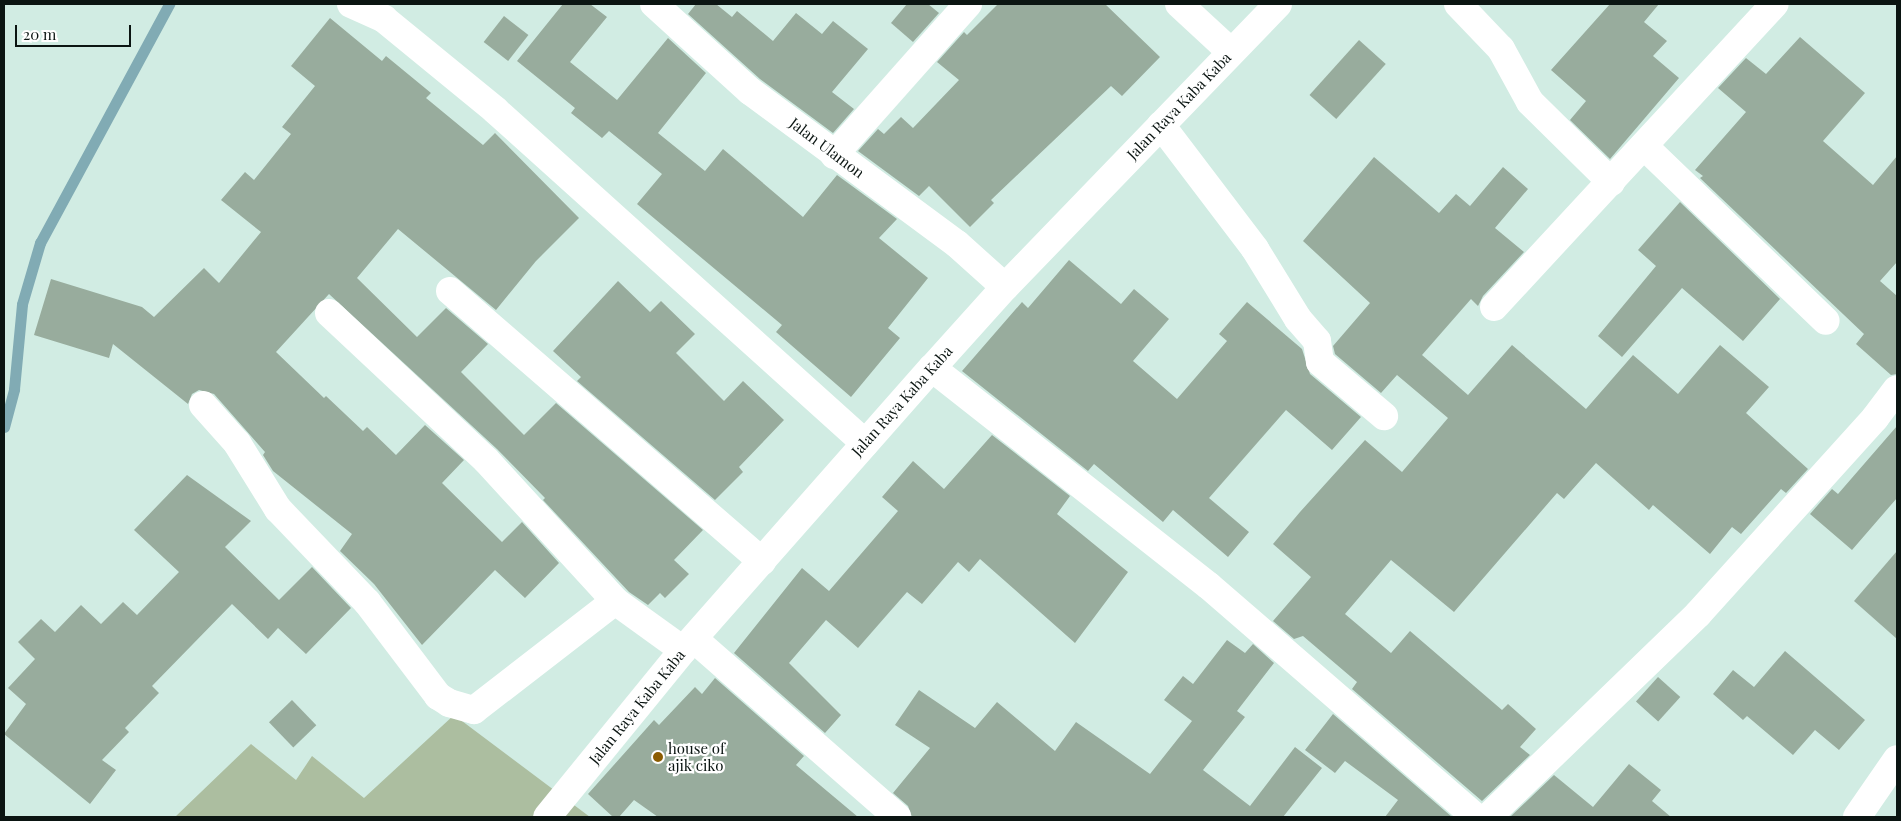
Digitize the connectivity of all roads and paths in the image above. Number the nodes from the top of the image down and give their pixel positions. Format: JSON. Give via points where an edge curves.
{"nodes":[{"id":1,"x":351,"y":4,"type":"edge"},
{"id":2,"x":654,"y":4,"type":"edge"},
{"id":3,"x":968,"y":4,"type":"edge"},
{"id":4,"x":1179,"y":4,"type":"edge"},
{"id":5,"x":1278,"y":4,"type":"edge"},
{"id":6,"x":1458,"y":4,"type":"edge"},
{"id":7,"x":1776,"y":4,"type":"edge"},
{"id":8,"x":1232,"y":52,"type":"junction"},
{"id":9,"x":1161,"y":125,"type":"junction"},
{"id":10,"x":1644,"y":146,"type":"junction"},
{"id":11,"x":834,"y":155,"type":"junction"},
{"id":12,"x":1611,"y":182,"type":"junction"},
{"id":13,"x":1005,"y":287,"type":"junction"},
{"id":14,"x":450,"y":291,"type":"dead end"},
{"id":15,"x":1494,"y":307,"type":"dead end"},
{"id":16,"x":329,"y":313,"type":"dead end"},
{"id":17,"x":1826,"y":321,"type":"dead end"},
{"id":18,"x":932,"y":368,"type":"junction"},
{"id":19,"x":1897,"y":389,"type":"edge"},
{"id":20,"x":203,"y":405,"type":"dead end"},
{"id":21,"x":1384,"y":416,"type":"dead end"},
{"id":22,"x":866,"y":443,"type":"junction"},
{"id":23,"x":762,"y":561,"type":"junction"},
{"id":24,"x":615,"y":601,"type":"junction"},
{"id":25,"x":688,"y":645,"type":"junction"},
{"id":26,"x":1897,"y":760,"type":"edge"},
{"id":27,"x":547,"y":817,"type":"edge"},
{"id":28,"x":897,"y":817,"type":"edge"},
{"id":29,"x":1476,"y":817,"type":"edge"},
{"id":30,"x":1488,"y":817,"type":"edge"},
{"id":31,"x":1857,"y":817,"type":"edge"}],
"edges":[{"from":1,"to":22,"type":"street","via":[[384,18],[496,110]]},
{"from":2,"to":11,"type":"street","name":"Jalan Ulamon","via":[[750,91]]},
{"from":3,"to":11,"type":"street"},
{"from":4,"to":8,"type":"street"},
{"from":5,"to":8,"type":"street","name":"Jalan Raya Kaba Kaba"},
{"from":6,"to":12,"type":"street","via":[[1501,49],[1530,102]]},
{"from":7,"to":10,"type":"street"},
{"from":8,"to":9,"type":"street","name":"Jalan Raya Kaba Kaba"},
{"from":9,"to":13,"type":"street","name":"Jalan Raya Kaba Kaba"},
{"from":9,"to":21,"type":"street","via":[[1255,249],[1298,319],[1317,342],[1320,362]]},
{"from":10,"to":12,"type":"street"},
{"from":10,"to":17,"type":"street"},
{"from":11,"to":13,"type":"street","name":"Jalan Ulamon","via":[[957,244]]},
{"from":12,"to":15,"type":"street"},
{"from":13,"to":18,"type":"street","name":"Jalan Raya Kaba Kaba"},
{"from":14,"to":23,"type":"street"},
{"from":16,"to":24,"type":"street","via":[[499,473]]},
{"from":18,"to":22,"type":"street","name":"Jalan Raya Kaba Kaba"},
{"from":18,"to":29,"type":"street","via":[[1209,586]]},
{"from":19,"to":30,"type":"street","via":[[1875,418],[1698,614]]},
{"from":20,"to":24,"type":"street","via":[[237,443],[278,509],[367,602],[438,696],[450,704],[474,710]]},
{"from":22,"to":23,"type":"street","name":"Jalan Raya Kaba Kaba"},
{"from":23,"to":25,"type":"street","name":"Jalan Raya Kaba Kaba"},
{"from":24,"to":25,"type":"street"},
{"from":25,"to":27,"type":"street","name":"Jalan Raya Kaba Kaba"},
{"from":25,"to":28,"type":"street"},
{"from":26,"to":31,"type":"street"}]}
